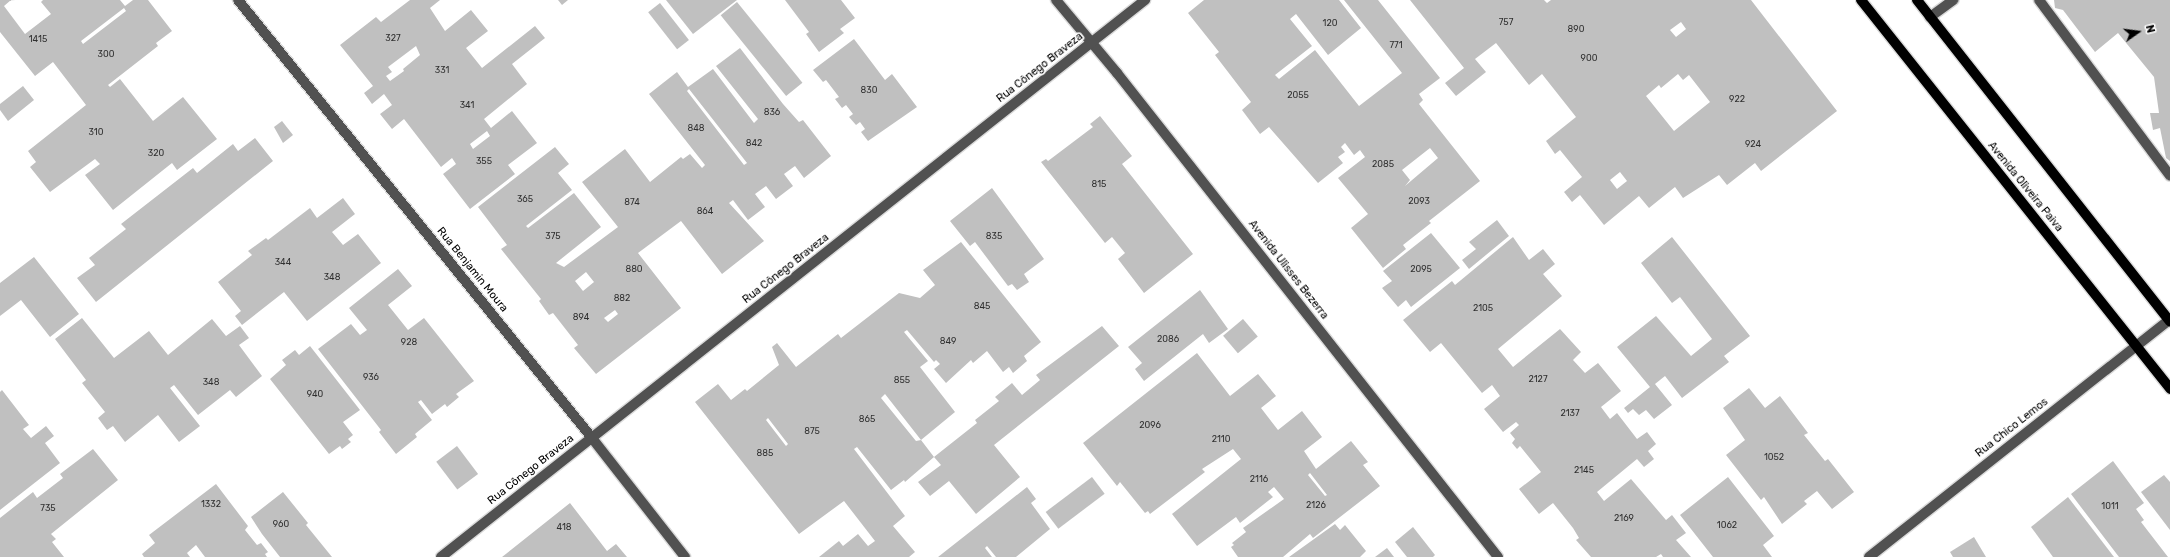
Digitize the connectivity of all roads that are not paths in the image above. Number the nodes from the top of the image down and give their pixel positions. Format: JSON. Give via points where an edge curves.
{"nodes":[{"id":1,"x":238,"y":0,"type":"edge"},
{"id":2,"x":1056,"y":0,"type":"edge"},
{"id":3,"x":1145,"y":0,"type":"edge"},
{"id":4,"x":1860,"y":0,"type":"edge"},
{"id":5,"x":1916,"y":0,"type":"edge"},
{"id":6,"x":1953,"y":0,"type":"edge"},
{"id":7,"x":2039,"y":0,"type":"edge"},
{"id":8,"x":1930,"y":18,"type":"junction"},
{"id":9,"x":1090,"y":43,"type":"junction"},
{"id":10,"x":2170,"y":176,"type":"edge"},
{"id":11,"x":2170,"y":320,"type":"edge"},
{"id":12,"x":2136,"y":346,"type":"junction"},
{"id":13,"x":2170,"y":389,"type":"edge"},
{"id":14,"x":592,"y":438,"type":"junction"},
{"id":15,"x":441,"y":557,"type":"edge"},
{"id":16,"x":685,"y":557,"type":"edge"},
{"id":17,"x":1498,"y":557,"type":"edge"},
{"id":18,"x":1869,"y":557,"type":"edge"}],
"edges":[{"from":1,"to":14,"type":"street","name":"Rua Benjamin Moura"},
{"from":2,"to":9,"type":"street","name":"Avenida Ulisses Bezerra"},
{"from":3,"to":9,"type":"street","name":"Rua Cônego Braveza"},
{"from":4,"to":12,"type":"main road","name":"Avenida Oliveira Paiva"},
{"from":5,"to":8,"type":"main road"},
{"from":6,"to":8,"type":"street"},
{"from":7,"to":10,"type":"street"},
{"from":8,"to":11,"type":"main road"},
{"from":9,"to":14,"type":"street","name":"Rua Cônego Braveza"},
{"from":9,"to":17,"type":"street","name":"Avenida Ulisses Bezerra","via":[[1117,73]]},
{"from":11,"to":12,"type":"street","name":"Rua Chico Lemos"},
{"from":12,"to":13,"type":"main road","name":"Avenida Oliveira Paiva"},
{"from":12,"to":18,"type":"street","name":"Rua Chico Lemos"},
{"from":14,"to":15,"type":"street","name":"Rua Cônego Braveza"},
{"from":14,"to":16,"type":"street","name":"Rua Benjamin Moura"}]}
